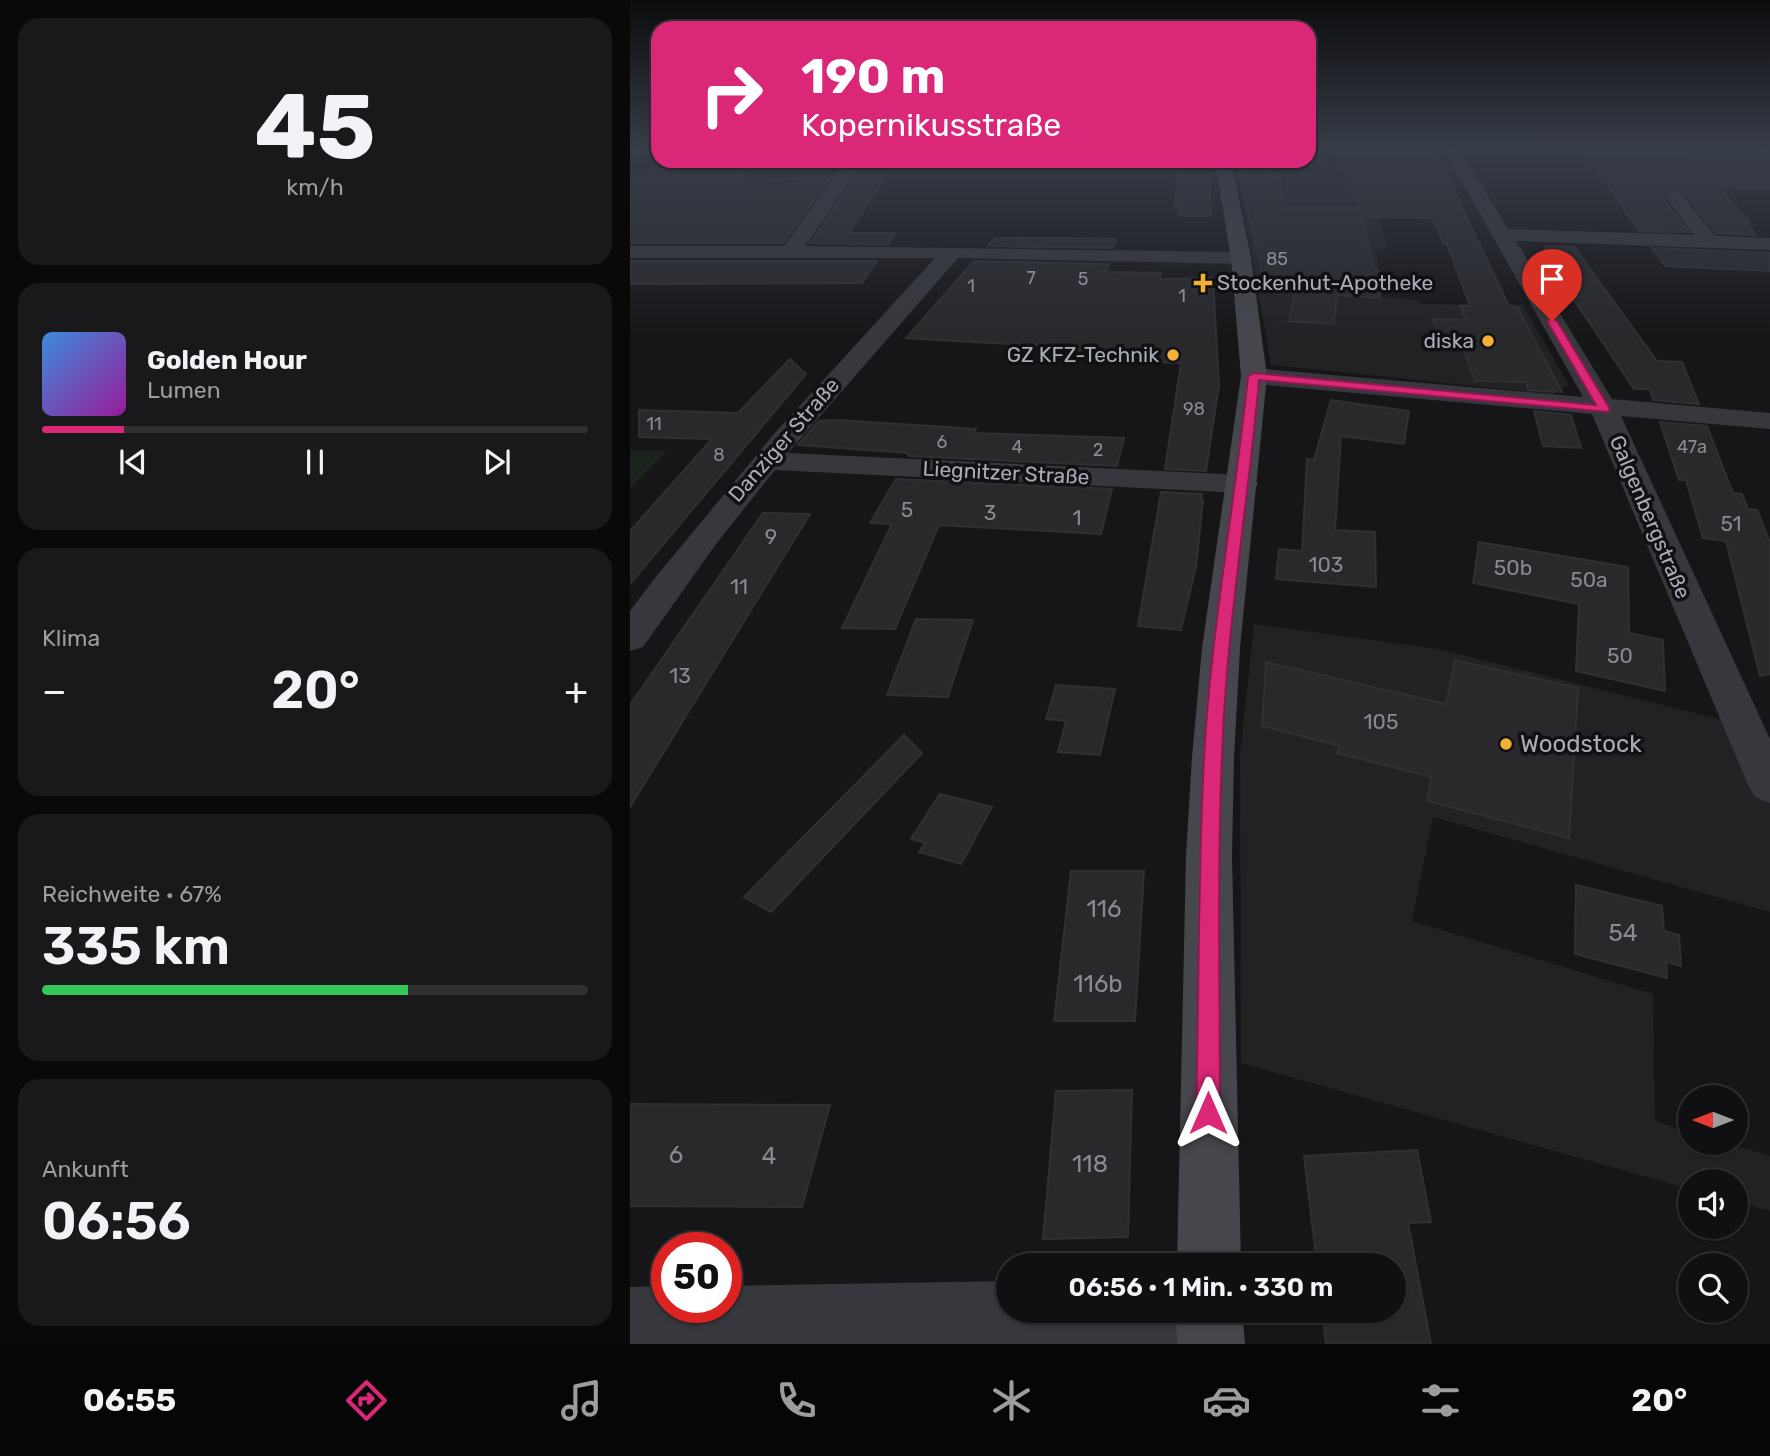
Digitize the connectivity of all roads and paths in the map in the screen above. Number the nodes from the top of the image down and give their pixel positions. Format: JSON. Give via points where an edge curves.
{"nodes":[{"id":1,"x":819,"y":211,"type":"edge"},
{"id":2,"x":1232,"y":211,"type":"edge"},
{"id":3,"x":1487,"y":211,"type":"edge"},
{"id":4,"x":1685,"y":211,"type":"edge"},
{"id":5,"x":1501,"y":235,"type":"junction"},
{"id":6,"x":1707,"y":241,"type":"junction"},
{"id":7,"x":1770,"y":244,"type":"edge"},
{"id":8,"x":791,"y":251,"type":"junction"},
{"id":9,"x":630,"y":252,"type":"edge"},
{"id":10,"x":952,"y":252,"type":"junction"},
{"id":11,"x":654,"y":253,"type":"junction"},
{"id":12,"x":1241,"y":258,"type":"junction"},
{"id":13,"x":630,"y":271,"type":"edge"},
{"id":14,"x":1254,"y":376,"type":"junction"},
{"id":15,"x":1604,"y":409,"type":"junction"},
{"id":16,"x":1770,"y":421,"type":"edge"},
{"id":17,"x":769,"y":461,"type":"junction"},
{"id":18,"x":1243,"y":484,"type":"junction"},
{"id":19,"x":630,"y":638,"type":"edge"},
{"id":20,"x":1770,"y":785,"type":"edge"},
{"id":21,"x":1209,"y":1253,"type":"edge"},
{"id":22,"x":996,"y":1314,"type":"edge"},
{"id":23,"x":630,"y":1320,"type":"edge"},
{"id":24,"x":1210,"y":1323,"type":"edge"},
{"id":25,"x":1211,"y":1344,"type":"edge"}],
"edges":[{"from":1,"to":8,"type":"street"},
{"from":2,"to":12,"type":"main road"},
{"from":3,"to":5,"type":"street","name":"Galgenbergstraße"},
{"from":4,"to":6,"type":"street"},
{"from":5,"to":6,"type":"street"},
{"from":5,"to":15,"type":"street","name":"Galgenbergstraße"},
{"from":6,"to":7,"type":"street"},
{"from":8,"to":10,"type":"street"},
{"from":8,"to":11,"type":"street"},
{"from":9,"to":11,"type":"street"},
{"from":10,"to":12,"type":"street"},
{"from":10,"to":17,"type":"street","name":"Danziger Straße","via":[[801,417]]},
{"from":11,"to":13,"type":"street"},
{"from":12,"to":14,"type":"main road"},
{"from":14,"to":15,"type":"street"},
{"from":14,"to":18,"type":"main road"},
{"from":15,"to":16,"type":"street"},
{"from":15,"to":20,"type":"street","name":"Galgenbergstraße"},
{"from":17,"to":18,"type":"street","name":"Liegnitzer Straße"},
{"from":17,"to":19,"type":"street","name":"Danziger Straße","via":[[720,514]]},
{"from":18,"to":21,"type":"main road","via":[[1221,648],[1213,757]]},
{"from":22,"to":23,"type":"street"},
{"from":24,"to":25,"type":"main road"}]}
